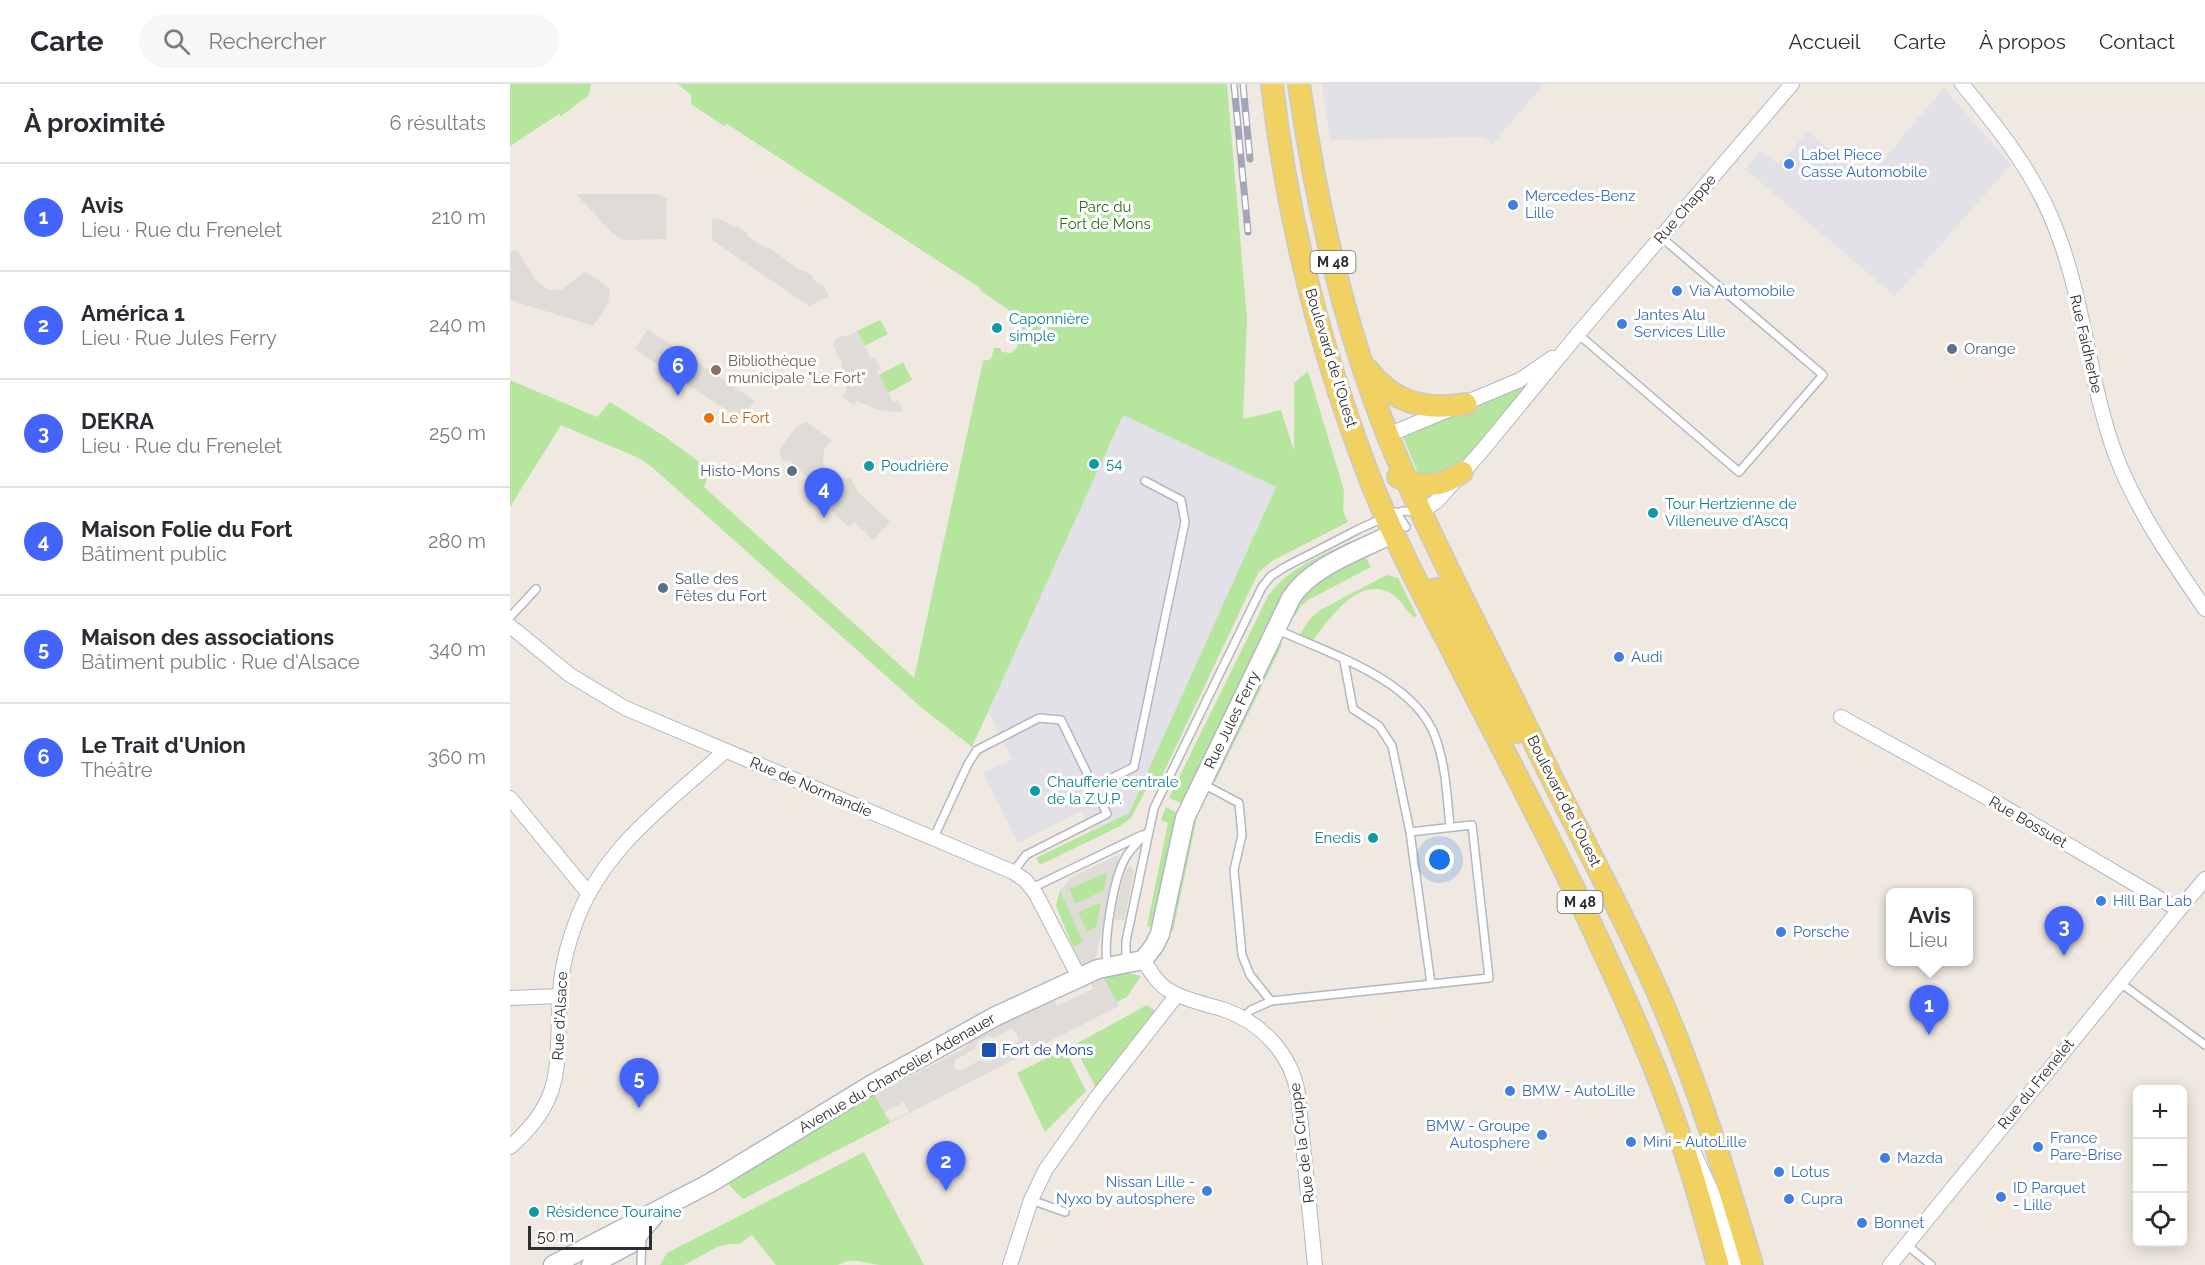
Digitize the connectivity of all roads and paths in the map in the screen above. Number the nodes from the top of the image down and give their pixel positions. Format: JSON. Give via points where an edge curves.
{"nodes":[{"id":1,"x":1272,"y":84,"type":"edge"},
{"id":2,"x":1299,"y":84,"type":"edge"},
{"id":3,"x":1792,"y":84,"type":"edge"},
{"id":4,"x":1962,"y":84,"type":"edge"},
{"id":5,"x":1661,"y":237,"type":"junction"},
{"id":6,"x":1578,"y":334,"type":"junction"},
{"id":7,"x":1362,"y":363,"type":"junction"},
{"id":8,"x":1466,"y":404,"type":"junction"},
{"id":9,"x":1375,"y":444,"type":"junction"},
{"id":10,"x":1462,"y":472,"type":"junction"},
{"id":11,"x":1145,"y":481,"type":"dead end"},
{"id":12,"x":1407,"y":481,"type":"junction"},
{"id":13,"x":1401,"y":520,"type":"junction"},
{"id":14,"x":536,"y":589,"type":"dead end"},
{"id":15,"x":2205,"y":609,"type":"edge"},
{"id":16,"x":510,"y":617,"type":"edge"},
{"id":17,"x":510,"y":626,"type":"edge"},
{"id":18,"x":1276,"y":629,"type":"junction"},
{"id":19,"x":1344,"y":660,"type":"junction"},
{"id":20,"x":1841,"y":717,"type":"dead end"},
{"id":21,"x":725,"y":751,"type":"junction"},
{"id":22,"x":1202,"y":783,"type":"junction"},
{"id":23,"x":1094,"y":787,"type":"junction"},
{"id":24,"x":510,"y":798,"type":"edge"},
{"id":25,"x":1450,"y":827,"type":"junction"},
{"id":26,"x":1410,"y":831,"type":"junction"},
{"id":27,"x":1148,"y":833,"type":"junction"},
{"id":28,"x":934,"y":837,"type":"junction"},
{"id":29,"x":1013,"y":872,"type":"junction"},
{"id":30,"x":2205,"y":879,"type":"edge"},
{"id":31,"x":1032,"y":888,"type":"junction"},
{"id":32,"x":589,"y":894,"type":"junction"},
{"id":33,"x":2179,"y":910,"type":"junction"},
{"id":34,"x":1125,"y":963,"type":"junction"},
{"id":35,"x":1079,"y":977,"type":"junction"},
{"id":36,"x":2119,"y":982,"type":"junction"},
{"id":37,"x":1431,"y":984,"type":"junction"},
{"id":38,"x":1177,"y":995,"type":"junction"},
{"id":39,"x":560,"y":996,"type":"junction"},
{"id":40,"x":510,"y":998,"type":"edge"},
{"id":41,"x":1271,"y":1001,"type":"junction"},
{"id":42,"x":1242,"y":1018,"type":"junction"},
{"id":43,"x":2205,"y":1045,"type":"edge"},
{"id":44,"x":1658,"y":1076,"type":"junction"},
{"id":45,"x":510,"y":1148,"type":"edge"},
{"id":46,"x":1031,"y":1200,"type":"junction"},
{"id":47,"x":661,"y":1209,"type":"junction"},
{"id":48,"x":1065,"y":1212,"type":"dead end"},
{"id":49,"x":642,"y":1230,"type":"junction"},
{"id":50,"x":1907,"y":1245,"type":"junction"},
{"id":51,"x":1892,"y":1263,"type":"edge"},
{"id":52,"x":553,"y":1265,"type":"edge"},
{"id":53,"x":591,"y":1265,"type":"edge"},
{"id":54,"x":641,"y":1265,"type":"edge"},
{"id":55,"x":1010,"y":1265,"type":"edge"},
{"id":56,"x":1314,"y":1265,"type":"edge"},
{"id":57,"x":1718,"y":1265,"type":"edge"},
{"id":58,"x":1735,"y":1265,"type":"edge"},
{"id":59,"x":1752,"y":1265,"type":"edge"},
{"id":60,"x":1931,"y":1265,"type":"edge"}],
"edges":[{"from":1,"to":9,"type":"main road","via":[[1285,172]]},
{"from":2,"to":7,"type":"main road","name":"Boulevard de l'Ouest","number":"M 48","via":[[1326,235]]},
{"from":3,"to":5,"type":"street","name":"Rue Chappe"},
{"from":4,"to":15,"type":"street","name":"Rue Faidherbe","via":[[2013,148],[2048,209],[2065,256],[2116,457],[2151,526]]},
{"from":5,"to":6,"type":"street","name":"Rue Chappe"},
{"from":5,"to":6,"type":"lane","via":[[1823,375],[1808,393],[1739,472]]},
{"from":6,"to":8,"type":"street","name":"Rue Chappe","via":[[1534,371]]},
{"from":6,"to":10,"type":"street","name":"Rue Chappe"},
{"from":7,"to":8,"type":"main road","via":[[1379,383],[1403,399],[1430,407]]},
{"from":7,"to":9,"type":"main road","name":"Boulevard de l'Ouest","number":"M 48"},
{"from":8,"to":9,"type":"street","name":"Rue Chappe"},
{"from":9,"to":12,"type":"main road","name":"Boulevard de l'Ouest","number":"M 48"},
{"from":9,"to":13,"type":"main road","name":"Boulevard de l'Ouest","number":"M 48"},
{"from":10,"to":12,"type":"main road","via":[[1451,481],[1438,484]]},
{"from":10,"to":13,"type":"street","name":"Rue Chappe","via":[[1437,501]]},
{"from":11,"to":23,"type":"lane","via":[[1180,500],[1185,522],[1134,767]]},
{"from":12,"to":13,"type":"main road","name":"Boulevard de l'Ouest","number":"M 48"},
{"from":13,"to":18,"type":"main road","name":"Rue Jules Ferry","via":[[1305,581],[1291,598]]},
{"from":13,"to":27,"type":"lane","via":[[1285,567],[1266,582],[1158,799]]},
{"from":13,"to":44,"type":"main road","name":"Boulevard de l'Ouest","number":"M 48"},
{"from":13,"to":59,"type":"main road","name":"Boulevard de l'Ouest","number":"M 48","via":[[1579,830],[1641,956],[1686,1059]]},
{"from":14,"to":16,"type":"lane"},
{"from":17,"to":21,"type":"street","name":"Rue de Normandie","via":[[552,662],[598,693]]},
{"from":18,"to":19,"type":"lane"},
{"from":18,"to":22,"type":"main road","name":"Rue Jules Ferry"},
{"from":19,"to":25,"type":"lane","via":[[1401,691],[1426,717],[1442,758]]},
{"from":19,"to":26,"type":"lane","via":[[1353,709],[1379,726],[1392,746]]},
{"from":20,"to":33,"type":"street","name":"Rue Bossuet"},
{"from":21,"to":28,"type":"street","name":"Rue de Normandie"},
{"from":21,"to":32,"type":"street","name":"Rue d'Alsace","via":[[634,831],[607,863]]},
{"from":22,"to":34,"type":"main road","name":"Rue Jules Ferry","via":[[1182,826],[1160,934],[1154,946]]},
{"from":22,"to":41,"type":"lane","via":[[1239,804],[1242,835],[1234,870],[1242,955],[1250,975]]},
{"from":23,"to":28,"type":"lane","via":[[1061,720],[1038,718],[978,750]]},
{"from":23,"to":29,"type":"lane","via":[[1107,814],[1026,855]]},
{"from":24,"to":32,"type":"street"},
{"from":25,"to":26,"type":"lane"},
{"from":25,"to":37,"type":"lane","via":[[1472,825],[1489,978]]},
{"from":26,"to":37,"type":"lane"},
{"from":27,"to":31,"type":"lane"},
{"from":27,"to":34,"type":"lane"},
{"from":27,"to":34,"type":"lane","via":[[1126,856],[1106,929],[1105,945]]},
{"from":28,"to":29,"type":"street","name":"Rue de Normandie"},
{"from":29,"to":31,"type":"street","name":"Rue de Normandie"},
{"from":30,"to":33,"type":"street"},
{"from":31,"to":35,"type":"street","name":"Rue de Normandie"},
{"from":32,"to":39,"type":"street","name":"Rue d'Alsace","via":[[567,950]]},
{"from":33,"to":36,"type":"street","name":"Rue du Frenelet"},
{"from":34,"to":35,"type":"main road","name":"Avenue du Chancelier Adenauer"},
{"from":34,"to":38,"type":"street","name":"Rue de la Cruppe"},
{"from":35,"to":47,"type":"main road","name":"Avenue du Chancelier Adenauer","via":[[976,1026]]},
{"from":36,"to":43,"type":"lane"},
{"from":36,"to":50,"type":"street","name":"Rue du Frenelet"},
{"from":37,"to":41,"type":"lane"},
{"from":38,"to":42,"type":"street","name":"Rue de la Cruppe"},
{"from":38,"to":46,"type":"street","via":[[1097,1097],[1046,1169]]},
{"from":39,"to":40,"type":"street"},
{"from":39,"to":45,"type":"street","name":"Rue d'Alsace","via":[[558,1065],[550,1095],[533,1124]]},
{"from":41,"to":42,"type":"lane"},
{"from":42,"to":56,"type":"street","name":"Rue de la Cruppe","via":[[1278,1046],[1294,1077]]},
{"from":44,"to":57,"type":"main road","name":"Boulevard de l'Ouest","number":"M 48"},
{"from":44,"to":58,"type":"street","name":"Boulevard de l'Ouest","via":[[1706,1178]]},
{"from":46,"to":48,"type":"lane"},
{"from":46,"to":55,"type":"street"},
{"from":47,"to":49,"type":"main road","name":"Avenue du Chancelier Adenauer"},
{"from":47,"to":52,"type":"main road","name":"Avenue du Chancelier Adenauer"},
{"from":49,"to":53,"type":"main road","name":"Avenue du Chancelier Adenauer","via":[[630,1244]]},
{"from":49,"to":54,"type":"lane"},
{"from":50,"to":51,"type":"street","name":"Rue du Frenelet"},
{"from":50,"to":60,"type":"lane"}]}
